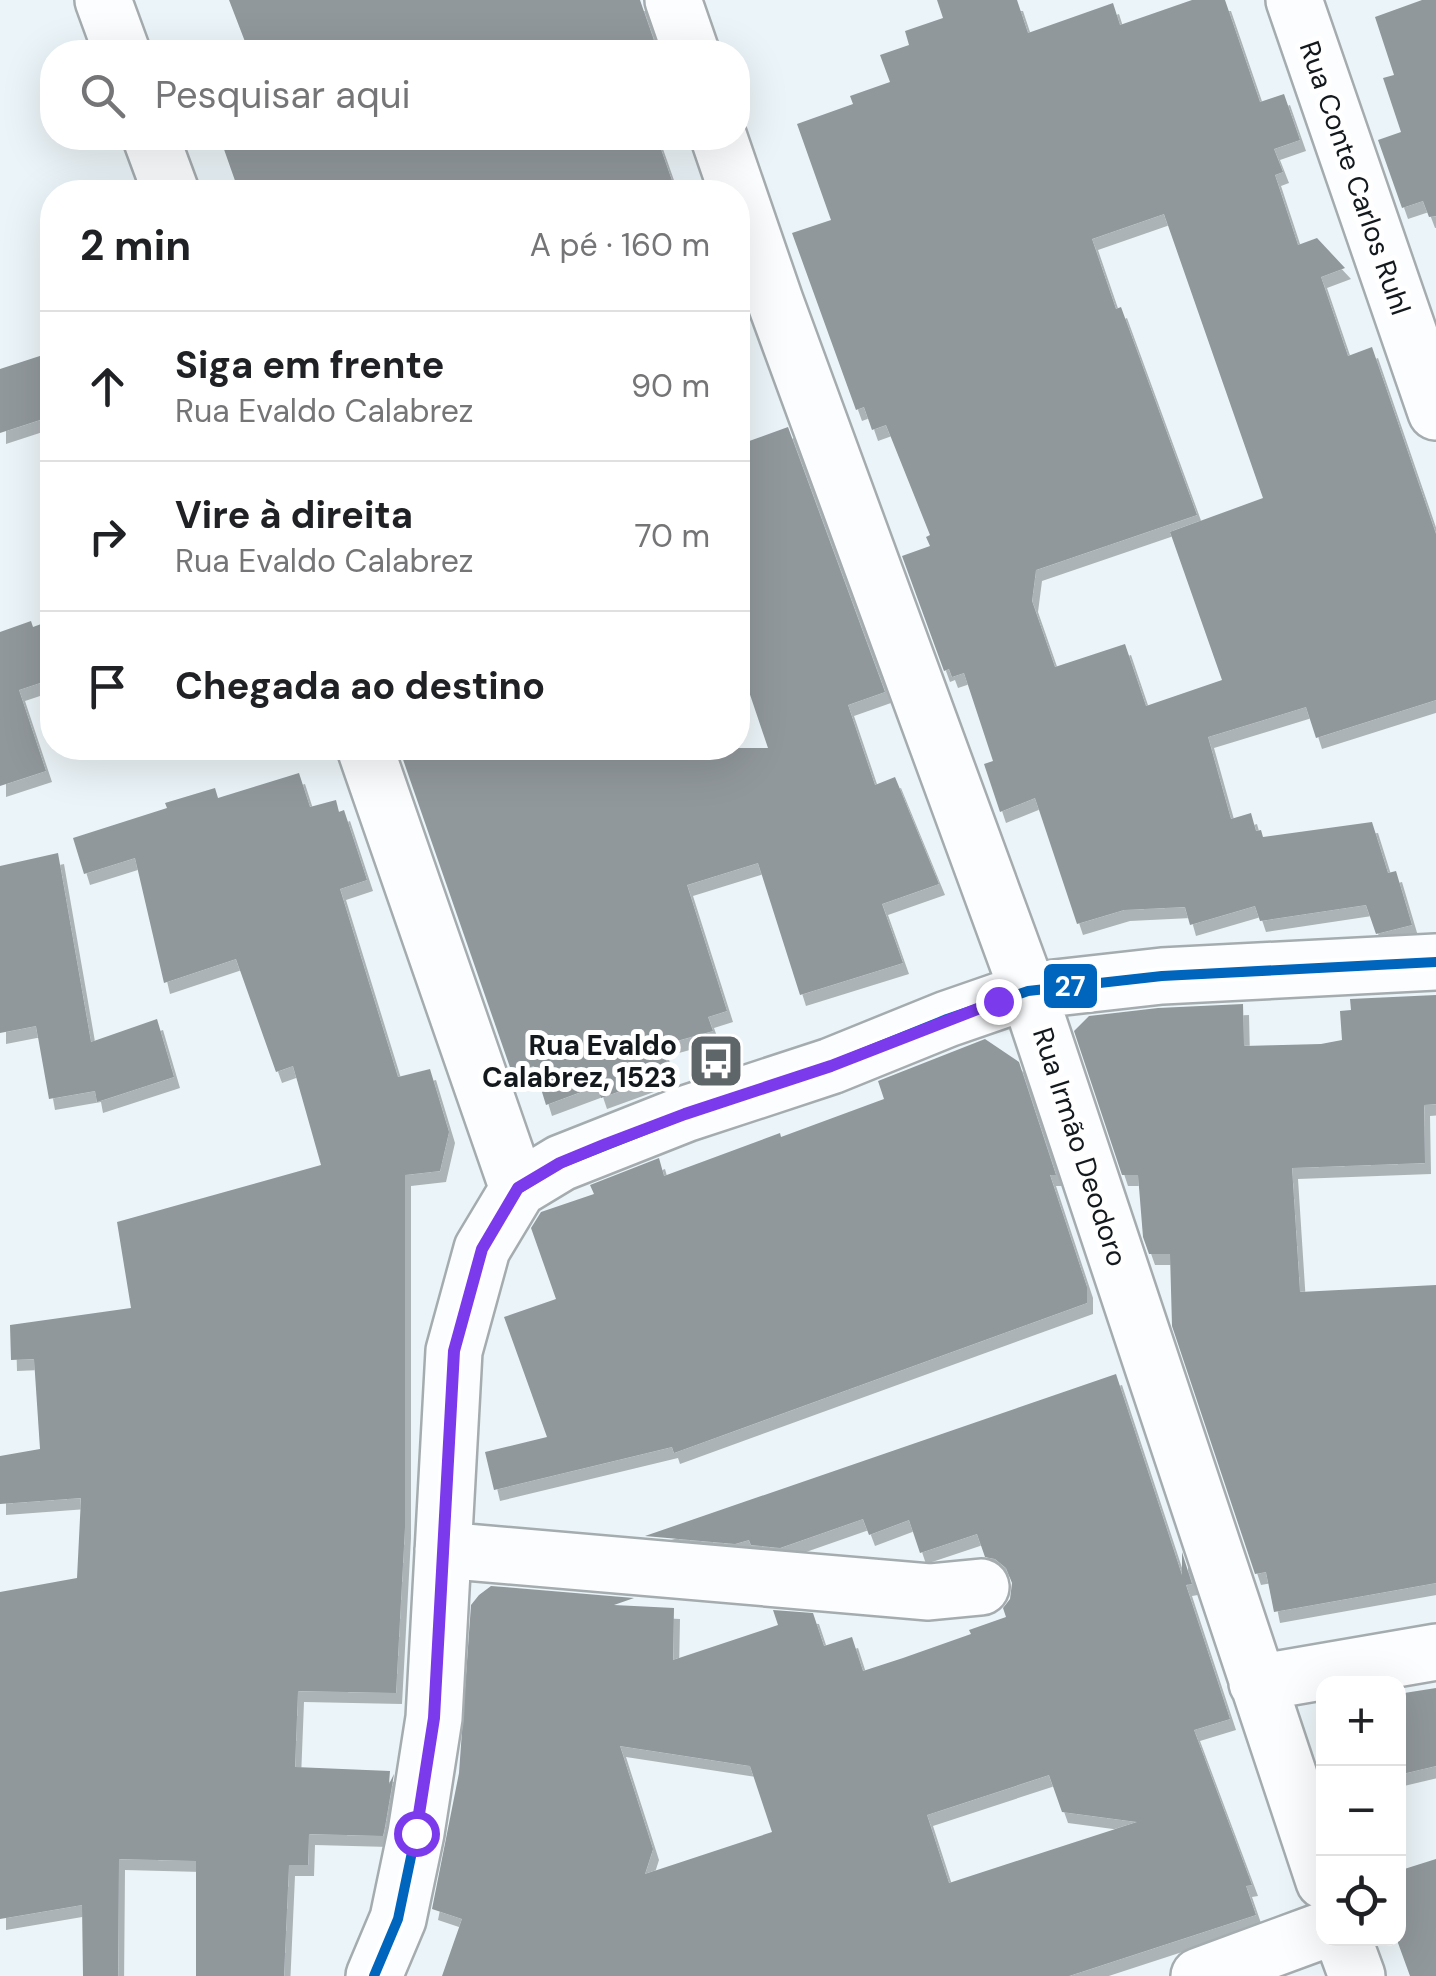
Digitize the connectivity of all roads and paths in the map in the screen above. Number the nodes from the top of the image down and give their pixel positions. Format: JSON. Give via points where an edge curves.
{"nodes":[{"id":1,"x":103,"y":0,"type":"edge"},
{"id":2,"x":673,"y":0,"type":"edge"},
{"id":3,"x":1294,"y":0,"type":"edge"},
{"id":4,"x":118,"y":40,"type":"edge"},
{"id":5,"x":686,"y":40,"type":"edge"},
{"id":6,"x":156,"y":150,"type":"edge"},
{"id":7,"x":724,"y":150,"type":"edge"},
{"id":8,"x":167,"y":180,"type":"edge"},
{"id":9,"x":734,"y":180,"type":"edge"},
{"id":10,"x":750,"y":227,"type":"edge"},
{"id":11,"x":1436,"y":412,"type":"edge"},
{"id":12,"x":369,"y":760,"type":"edge"},
{"id":13,"x":1436,"y":962,"type":"edge"},
{"id":14,"x":1028,"y":990,"type":"junction"},
{"id":15,"x":518,"y":1188,"type":"junction"},
{"id":16,"x":442,"y":1550,"type":"junction"},
{"id":17,"x":981,"y":1587,"type":"dead end"},
{"id":18,"x":1436,"y":1652,"type":"edge"},
{"id":19,"x":1257,"y":1683,"type":"junction"},
{"id":20,"x":1316,"y":1856,"type":"edge"},
{"id":21,"x":1316,"y":1933,"type":"edge"},
{"id":22,"x":1347,"y":1946,"type":"edge"},
{"id":23,"x":374,"y":1976,"type":"edge"},
{"id":24,"x":1199,"y":1976,"type":"edge"},
{"id":25,"x":1357,"y":1976,"type":"edge"}],
"edges":[{"from":1,"to":4,"type":"street"},
{"from":2,"to":5,"type":"street"},
{"from":3,"to":11,"type":"street","name":"Rua Conte Carlos Ruhl"},
{"from":6,"to":8,"type":"street"},
{"from":7,"to":9,"type":"street","name":"Rua Irmão Deodoro"},
{"from":10,"to":14,"type":"street","name":"Rua Irmão Deodoro"},
{"from":12,"to":15,"type":"street"},
{"from":13,"to":14,"type":"street"},
{"from":14,"to":15,"type":"street","via":[[670,1120],[560,1163]]},
{"from":14,"to":19,"type":"street","name":"Rua Irmão Deodoro"},
{"from":15,"to":16,"type":"street","via":[[482,1249],[454,1351]]},
{"from":16,"to":17,"type":"street","via":[[929,1592]]},
{"from":16,"to":23,"type":"street","via":[[434,1718],[416,1833],[398,1919]]},
{"from":18,"to":19,"type":"street"},
{"from":19,"to":20,"type":"street","name":"Rua Irmão Deodoro"},
{"from":21,"to":24,"type":"street"},
{"from":22,"to":25,"type":"street"}]}
